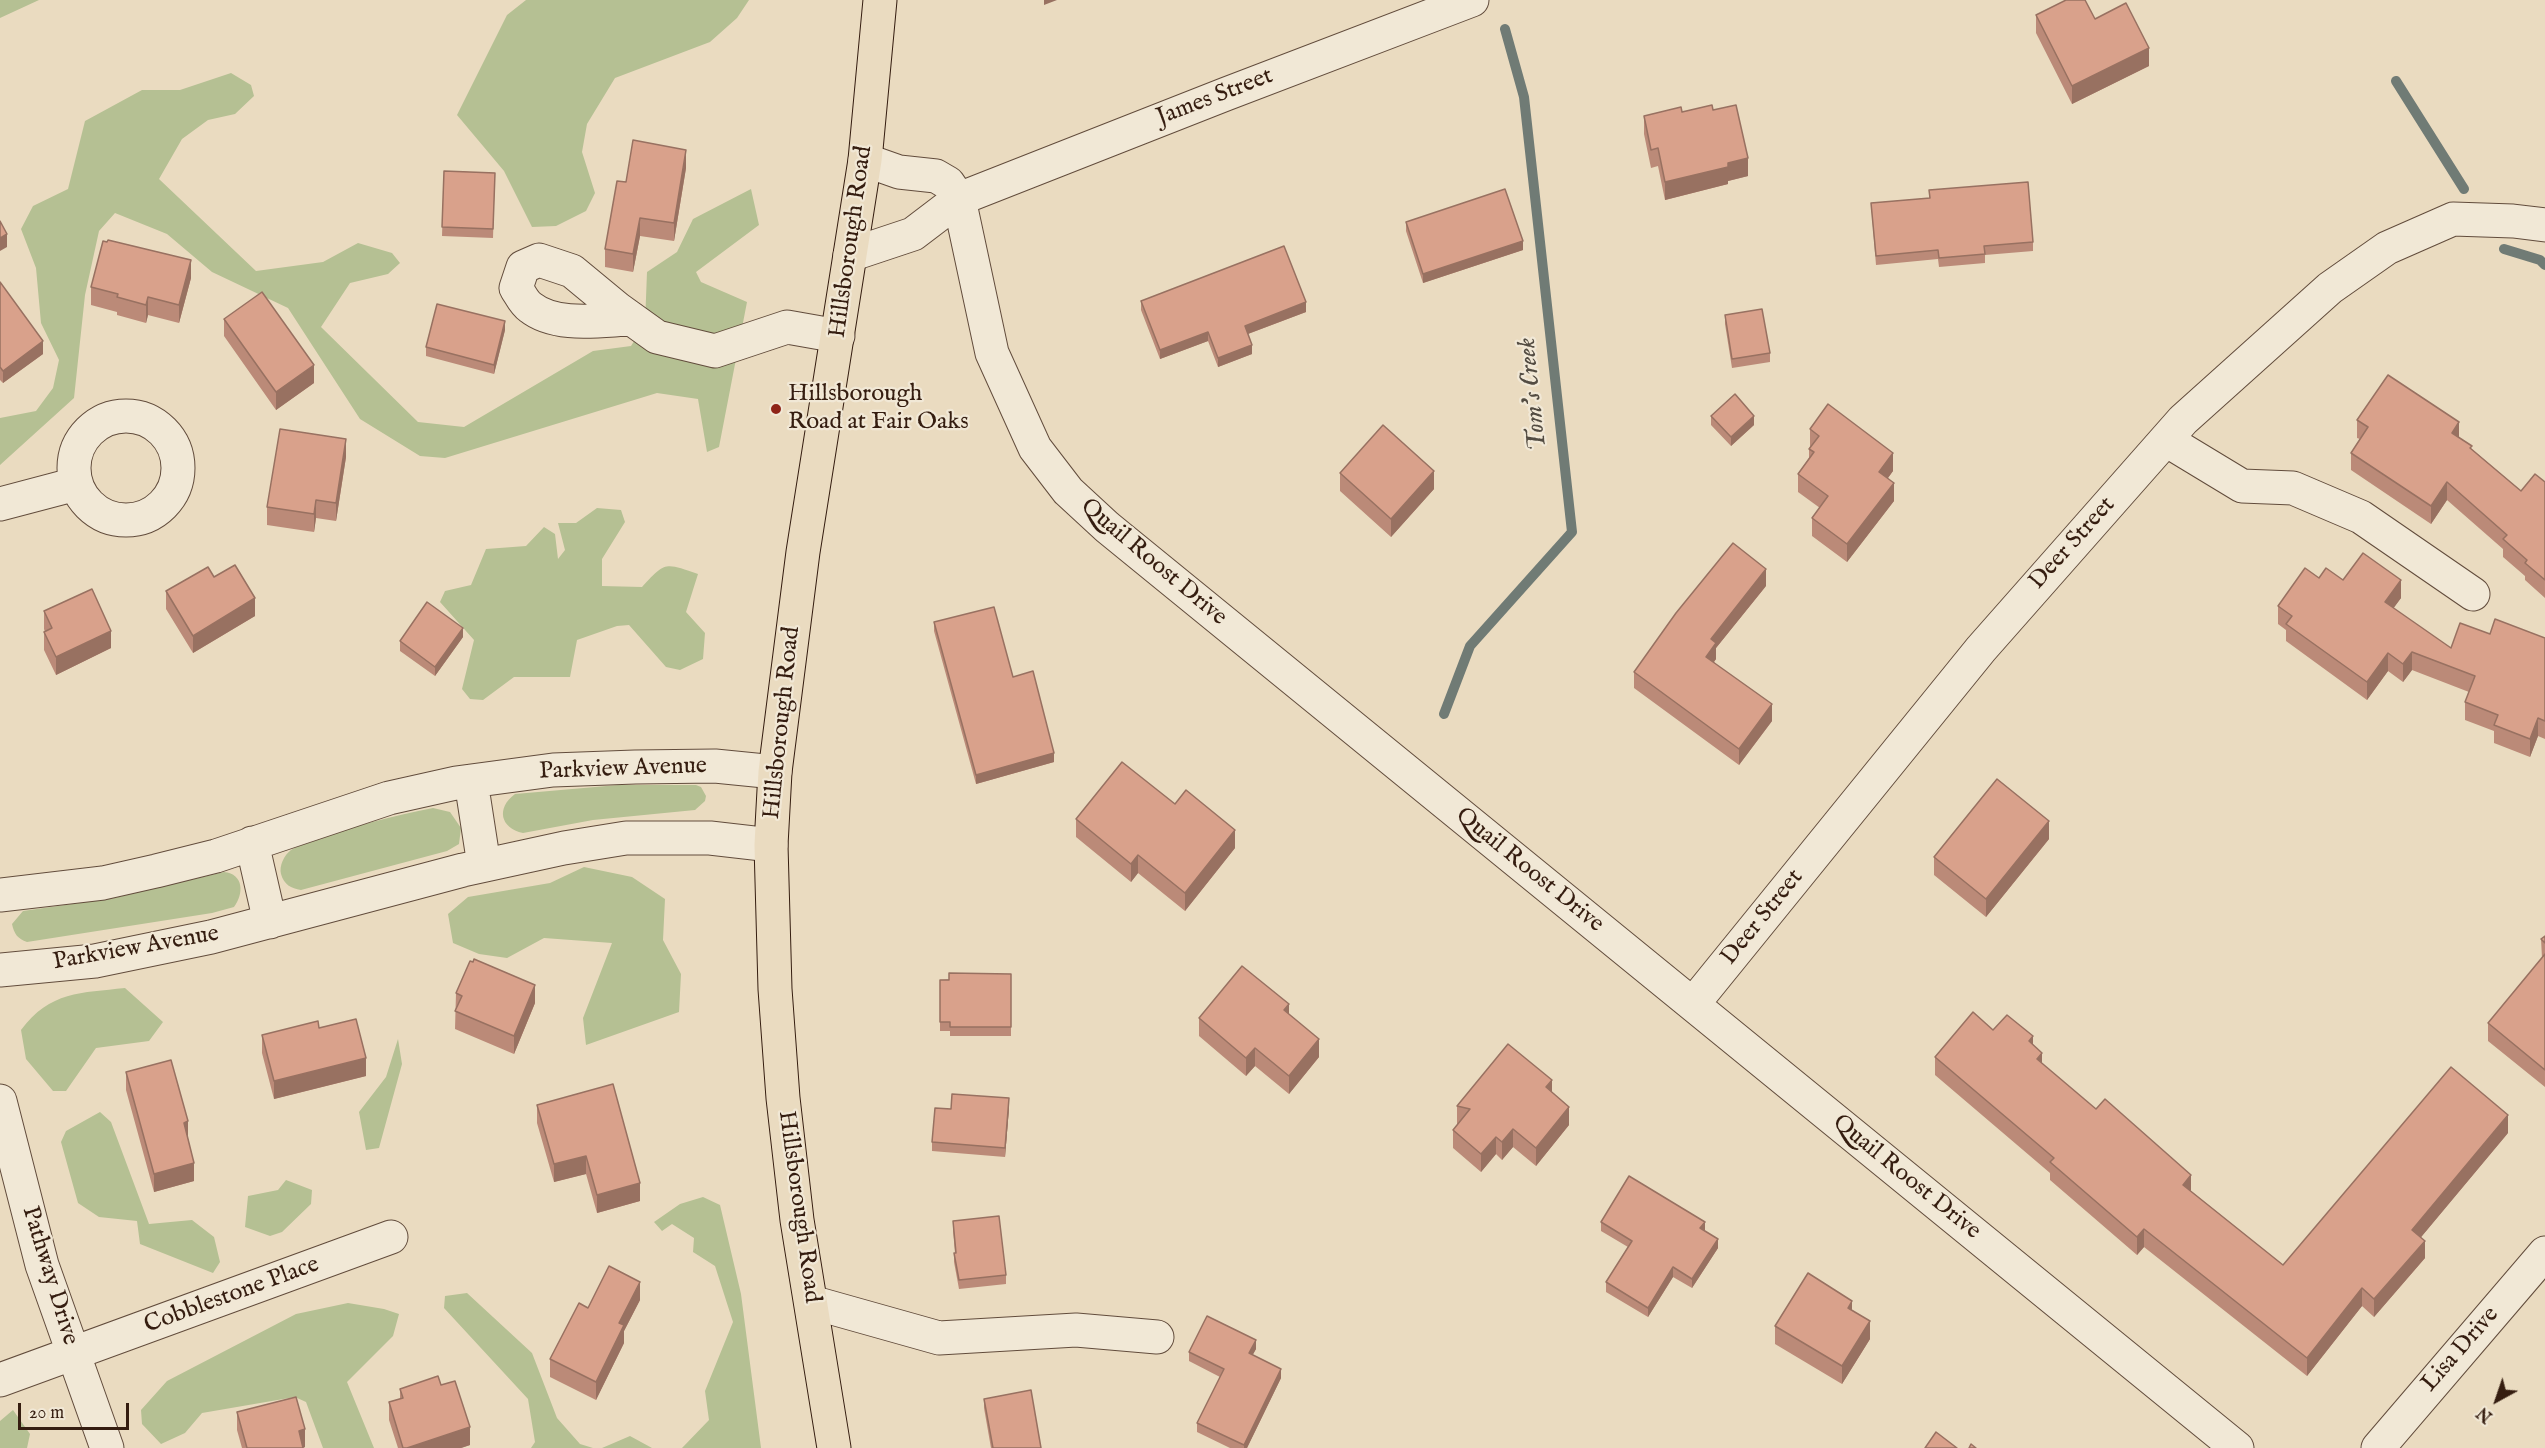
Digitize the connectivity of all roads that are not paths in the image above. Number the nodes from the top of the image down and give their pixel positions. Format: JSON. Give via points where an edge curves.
{"nodes":[{"id":1,"x":880,"y":0,"type":"edge"},
{"id":2,"x":1472,"y":0,"type":"edge"},
{"id":3,"x":865,"y":160,"type":"junction"},
{"id":4,"x":959,"y":200,"type":"junction"},
{"id":5,"x":2545,"y":225,"type":"edge"},
{"id":6,"x":850,"y":255,"type":"junction"},
{"id":7,"x":632,"y":319,"type":"dead end"},
{"id":8,"x":838,"y":336,"type":"junction"},
{"id":9,"x":2166,"y":440,"type":"junction"},
{"id":10,"x":76,"y":484,"type":"dead end"},
{"id":11,"x":0,"y":504,"type":"edge"},
{"id":12,"x":2473,"y":594,"type":"dead end"},
{"id":13,"x":775,"y":772,"type":"junction"},
{"id":14,"x":471,"y":781,"type":"junction"},
{"id":15,"x":252,"y":843,"type":"junction"},
{"id":16,"x":771,"y":845,"type":"junction"},
{"id":17,"x":484,"y":865,"type":"junction"},
{"id":18,"x":0,"y":895,"type":"edge"},
{"id":19,"x":270,"y":922,"type":"junction"},
{"id":20,"x":0,"y":970,"type":"edge"},
{"id":21,"x":1693,"y":1005,"type":"junction"},
{"id":22,"x":0,"y":1101,"type":"edge"},
{"id":23,"x":391,"y":1237,"type":"dead end"},
{"id":24,"x":2545,"y":1253,"type":"edge"},
{"id":25,"x":811,"y":1302,"type":"junction"},
{"id":26,"x":1157,"y":1337,"type":"dead end"},
{"id":27,"x":74,"y":1355,"type":"junction"},
{"id":28,"x":0,"y":1380,"type":"edge"},
{"id":29,"x":106,"y":1448,"type":"edge"},
{"id":30,"x":834,"y":1448,"type":"edge"},
{"id":31,"x":2237,"y":1448,"type":"edge"},
{"id":32,"x":2378,"y":1448,"type":"edge"}],
"edges":[{"from":1,"to":3,"type":"main road","name":"Hillsborough Road"},
{"from":2,"to":4,"type":"street","name":"James Street"},
{"from":3,"to":4,"type":"street","via":[[899,172],[936,176],[948,183]]},
{"from":3,"to":6,"type":"main road","name":"Hillsborough Road"},
{"from":4,"to":6,"type":"street","name":"James Street","via":[[913,234]]},
{"from":4,"to":21,"type":"street","name":"Quail Roost Drive","via":[[992,353],[1035,448],[1068,491],[1107,527]]},
{"from":5,"to":9,"type":"street","name":"Deer Street","via":[[2453,219],[2387,248],[2330,288],[2183,420]]},
{"from":6,"to":8,"type":"main road","name":"Hillsborough Road"},
{"from":7,"to":8,"type":"street","via":[[657,337],[716,351],[787,327]]},
{"from":8,"to":13,"type":"main road","name":"Hillsborough Road","via":[[803,552]]},
{"from":9,"to":12,"type":"street","via":[[2242,486],[2293,488],[2361,517]]},
{"from":9,"to":21,"type":"street","name":"Deer Street","via":[[1981,649]]},
{"from":10,"to":11,"type":"street"},
{"from":13,"to":14,"type":"street","name":"Parkview Avenue","via":[[715,766],[635,767],[553,770]]},
{"from":13,"to":16,"type":"main road","name":"Hillsborough Road"},
{"from":14,"to":15,"type":"street","name":"Parkview Avenue","via":[[389,798]]},
{"from":14,"to":17,"type":"street"},
{"from":15,"to":18,"type":"street","name":"Parkview Avenue","via":[[103,884]]},
{"from":15,"to":19,"type":"street"},
{"from":16,"to":17,"type":"street","name":"Parkview Avenue","via":[[710,838],[626,838]]},
{"from":16,"to":25,"type":"main road","name":"Hillsborough Road","via":[[783,1098]]},
{"from":17,"to":19,"type":"street","name":"Parkview Avenue"},
{"from":19,"to":20,"type":"street","name":"Parkview Avenue","via":[[95,961]]},
{"from":21,"to":31,"type":"street","name":"Quail Roost Drive"},
{"from":22,"to":27,"type":"street","name":"Pathway Drive","via":[[42,1265]]},
{"from":23,"to":27,"type":"street","name":"Cobblestone Place"},
{"from":24,"to":32,"type":"street","name":"Lisa Drive"},
{"from":25,"to":26,"type":"street","via":[[939,1338],[1076,1330]]},
{"from":25,"to":30,"type":"main road","name":"Hillsborough Road"},
{"from":27,"to":28,"type":"street","name":"Cobblestone Place"},
{"from":27,"to":29,"type":"street","name":"Pathway Drive"}]}
